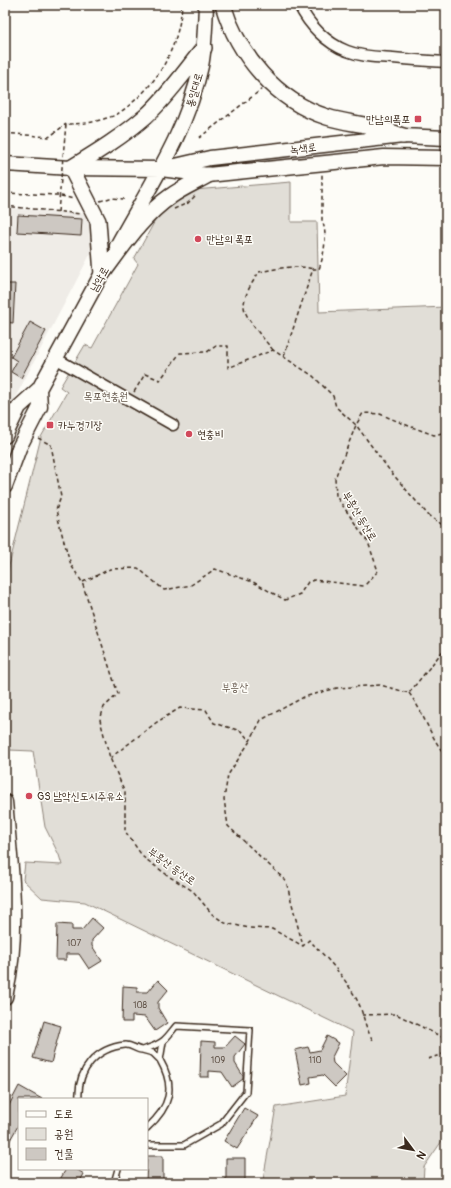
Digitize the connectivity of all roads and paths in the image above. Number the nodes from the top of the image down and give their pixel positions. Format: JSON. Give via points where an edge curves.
{"nodes":[{"id":1,"x":182,"y":5,"type":"edge"},
{"id":2,"x":206,"y":5,"type":"edge"},
{"id":3,"x":223,"y":5,"type":"edge"},
{"id":4,"x":299,"y":5,"type":"edge"},
{"id":5,"x":204,"y":48,"type":"junction"},
{"id":6,"x":446,"y":62,"type":"edge"},
{"id":7,"x":271,"y":83,"type":"junction"},
{"id":8,"x":66,"y":124,"type":"junction"},
{"id":9,"x":5,"y":133,"type":"edge"},
{"id":10,"x":403,"y":136,"type":"junction"},
{"id":11,"x":199,"y":138,"type":"dead end"},
{"id":12,"x":446,"y":138,"type":"edge"},
{"id":13,"x":446,"y":158,"type":"edge"},
{"id":14,"x":5,"y":164,"type":"edge"},
{"id":15,"x":322,"y":164,"type":"junction"},
{"id":16,"x":71,"y":168,"type":"junction"},
{"id":17,"x":161,"y":170,"type":"junction"},
{"id":18,"x":208,"y":175,"type":"junction"},
{"id":19,"x":5,"y":192,"type":"edge"},
{"id":20,"x":197,"y":194,"type":"dead end"},
{"id":21,"x":124,"y":199,"type":"dead end"},
{"id":22,"x":75,"y":200,"type":"dead end"},
{"id":23,"x":97,"y":202,"type":"dead end"},
{"id":24,"x":5,"y":206,"type":"edge"},
{"id":25,"x":171,"y":209,"type":"dead end"},
{"id":26,"x":58,"y":212,"type":"junction"},
{"id":27,"x":82,"y":214,"type":"dead end"},
{"id":28,"x":313,"y":269,"type":"junction"},
{"id":29,"x":102,"y":274,"type":"junction"},
{"id":30,"x":273,"y":350,"type":"junction"},
{"id":31,"x":284,"y":356,"type":"junction"},
{"id":32,"x":55,"y":358,"type":"junction"},
{"id":33,"x":39,"y":389,"type":"junction"},
{"id":34,"x":128,"y":400,"type":"junction"},
{"id":35,"x":12,"y":408,"type":"edge"},
{"id":36,"x":173,"y":425,"type":"dead end"},
{"id":37,"x":356,"y":425,"type":"junction"},
{"id":38,"x":27,"y":432,"type":"junction"},
{"id":39,"x":446,"y":432,"type":"edge"},
{"id":40,"x":5,"y":436,"type":"edge"},
{"id":41,"x":5,"y":486,"type":"edge"},
{"id":42,"x":446,"y":527,"type":"edge"},
{"id":43,"x":82,"y":582,"type":"junction"},
{"id":44,"x":446,"y":647,"type":"edge"},
{"id":45,"x":409,"y":693,"type":"junction"},
{"id":46,"x":250,"y":741,"type":"junction"},
{"id":47,"x":446,"y":756,"type":"edge"},
{"id":48,"x":110,"y":758,"type":"junction"},
{"id":49,"x":5,"y":802,"type":"edge"},
{"id":50,"x":9,"y":892,"type":"edge"},
{"id":51,"x":303,"y":946,"type":"junction"},
{"id":52,"x":5,"y":997,"type":"edge"},
{"id":53,"x":362,"y":1015,"type":"junction"},
{"id":54,"x":446,"y":1039,"type":"edge"},
{"id":55,"x":373,"y":1040,"type":"dead end"},
{"id":56,"x":164,"y":1042,"type":"junction"},
{"id":57,"x":142,"y":1050,"type":"junction"},
{"id":58,"x":446,"y":1053,"type":"edge"},
{"id":59,"x":428,"y":1059,"type":"dead end"},
{"id":60,"x":160,"y":1060,"type":"junction"},
{"id":61,"x":79,"y":1098,"type":"edge"},
{"id":62,"x":148,"y":1127,"type":"edge"},
{"id":63,"x":148,"y":1145,"type":"edge"},
{"id":64,"x":118,"y":1170,"type":"edge"},
{"id":65,"x":114,"y":1183,"type":"edge"}],
"edges":[{"from":1,"to":8,"type":"path","bridge":true,"via":[[172,50],[151,85],[131,105],[116,115],[87,124]]},
{"from":2,"to":5,"type":"street","name":"통일대로"},
{"from":3,"to":7,"type":"main road","via":[[243,50]]},
{"from":4,"to":6,"type":"street","via":[[321,34],[348,51],[371,57]]},
{"from":5,"to":16,"type":"main road","via":[[147,114],[107,146]]},
{"from":5,"to":17,"type":"street","name":"통일대로","via":[[186,117]]},
{"from":7,"to":10,"type":"main road","via":[[289,98],[324,116]]},
{"from":7,"to":11,"type":"path"},
{"from":8,"to":9,"type":"path","via":[[48,137]]},
{"from":8,"to":26,"type":"path","bridge":true},
{"from":10,"to":12,"type":"street","name":"녹색로"},
{"from":10,"to":17,"type":"street","name":"녹색로","via":[[210,158]]},
{"from":13,"to":15,"type":"street","name":"녹색로","via":[[384,157]]},
{"from":14,"to":16,"type":"street","name":"녹색로"},
{"from":15,"to":18,"type":"street","name":"녹색로"},
{"from":15,"to":28,"type":"path","via":[[324,257],[319,269]]},
{"from":16,"to":17,"type":"street","name":"녹색로"},
{"from":16,"to":29,"type":"main road","via":[[98,221]]},
{"from":17,"to":18,"type":"street","name":"녹색로"},
{"from":17,"to":29,"type":"street","name":"남악로"},
{"from":18,"to":29,"type":"main road","via":[[155,208],[139,224]]},
{"from":19,"to":22,"type":"path","via":[[57,195]]},
{"from":20,"to":25,"type":"path","via":[[188,204]]},
{"from":21,"to":23,"type":"path","via":[[110,198]]},
{"from":24,"to":26,"type":"path"},
{"from":26,"to":27,"type":"path"},
{"from":28,"to":30,"type":"path","via":[[283,268],[259,272],[247,292],[244,307],[252,324]]},
{"from":28,"to":31,"type":"path"},
{"from":29,"to":32,"type":"street","name":"남악로"},
{"from":30,"to":31,"type":"path"},
{"from":30,"to":34,"type":"path","via":[[228,368],[228,346],[216,346],[207,352],[180,353],[160,380],[145,374]]},
{"from":31,"to":37,"type":"path","via":[[314,376],[333,396],[336,407]]},
{"from":32,"to":33,"type":"street","name":"남악로"},
{"from":32,"to":34,"type":"street"},
{"from":33,"to":35,"type":"street","name":"남악로"},
{"from":33,"to":38,"type":"street","name":"남악로","via":[[40,407]]},
{"from":34,"to":36,"type":"street"},
{"from":35,"to":40,"type":"street","name":"남악로"},
{"from":37,"to":39,"type":"path","name":"부흥산 등산로","via":[[363,413],[380,414],[434,435]]},
{"from":37,"to":42,"type":"path","via":[[390,471],[429,516]]},
{"from":37,"to":43,"type":"path","name":"부흥산 등산로","via":[[335,478],[336,496],[368,542],[378,571],[364,586],[314,580],[308,582],[300,594],[285,600],[253,582],[215,568],[191,586],[164,590],[138,568],[110,569]]},
{"from":38,"to":41,"type":"street","name":"남악로"},
{"from":38,"to":43,"type":"path","name":"부흥산 등산로","via":[[51,444],[60,497],[56,510],[71,566]]},
{"from":43,"to":48,"type":"path","name":"부흥산 등산로","via":[[118,694],[104,707],[100,720]]},
{"from":44,"to":45,"type":"path"},
{"from":45,"to":46,"type":"path","via":[[380,685],[337,688],[304,696],[261,720]]},
{"from":45,"to":47,"type":"path"},
{"from":46,"to":48,"type":"path","via":[[241,731],[214,722],[206,710],[180,708]]},
{"from":46,"to":51,"type":"path","via":[[228,775],[224,799],[228,826],[286,882]]},
{"from":48,"to":51,"type":"path","name":"부흥산 등산로","via":[[125,792],[125,831],[144,857],[193,890],[212,914],[225,923],[272,929]]},
{"from":49,"to":50,"type":"street"},
{"from":50,"to":52,"type":"street","via":[[12,941]]},
{"from":51,"to":53,"type":"path","name":"부흥산 등산로","via":[[309,940],[333,964],[358,1001]]},
{"from":53,"to":54,"type":"path","via":[[396,1014]]},
{"from":53,"to":55,"type":"path","name":"부흥산 등산로"},
{"from":56,"to":57,"type":"lane"},
{"from":56,"to":60,"type":"lane"},
{"from":56,"to":63,"type":"lane","via":[[176,1026],[250,1030],[246,1092],[221,1124],[184,1145]]},
{"from":57,"to":60,"type":"lane","via":[[153,1053]]},
{"from":57,"to":61,"type":"lane","via":[[126,1045],[109,1048],[97,1055],[84,1071],[78,1087]]},
{"from":58,"to":59,"type":"path"},
{"from":60,"to":62,"type":"lane","via":[[167,1072],[167,1103],[157,1119]]},
{"from":64,"to":65,"type":"lane"}]}
